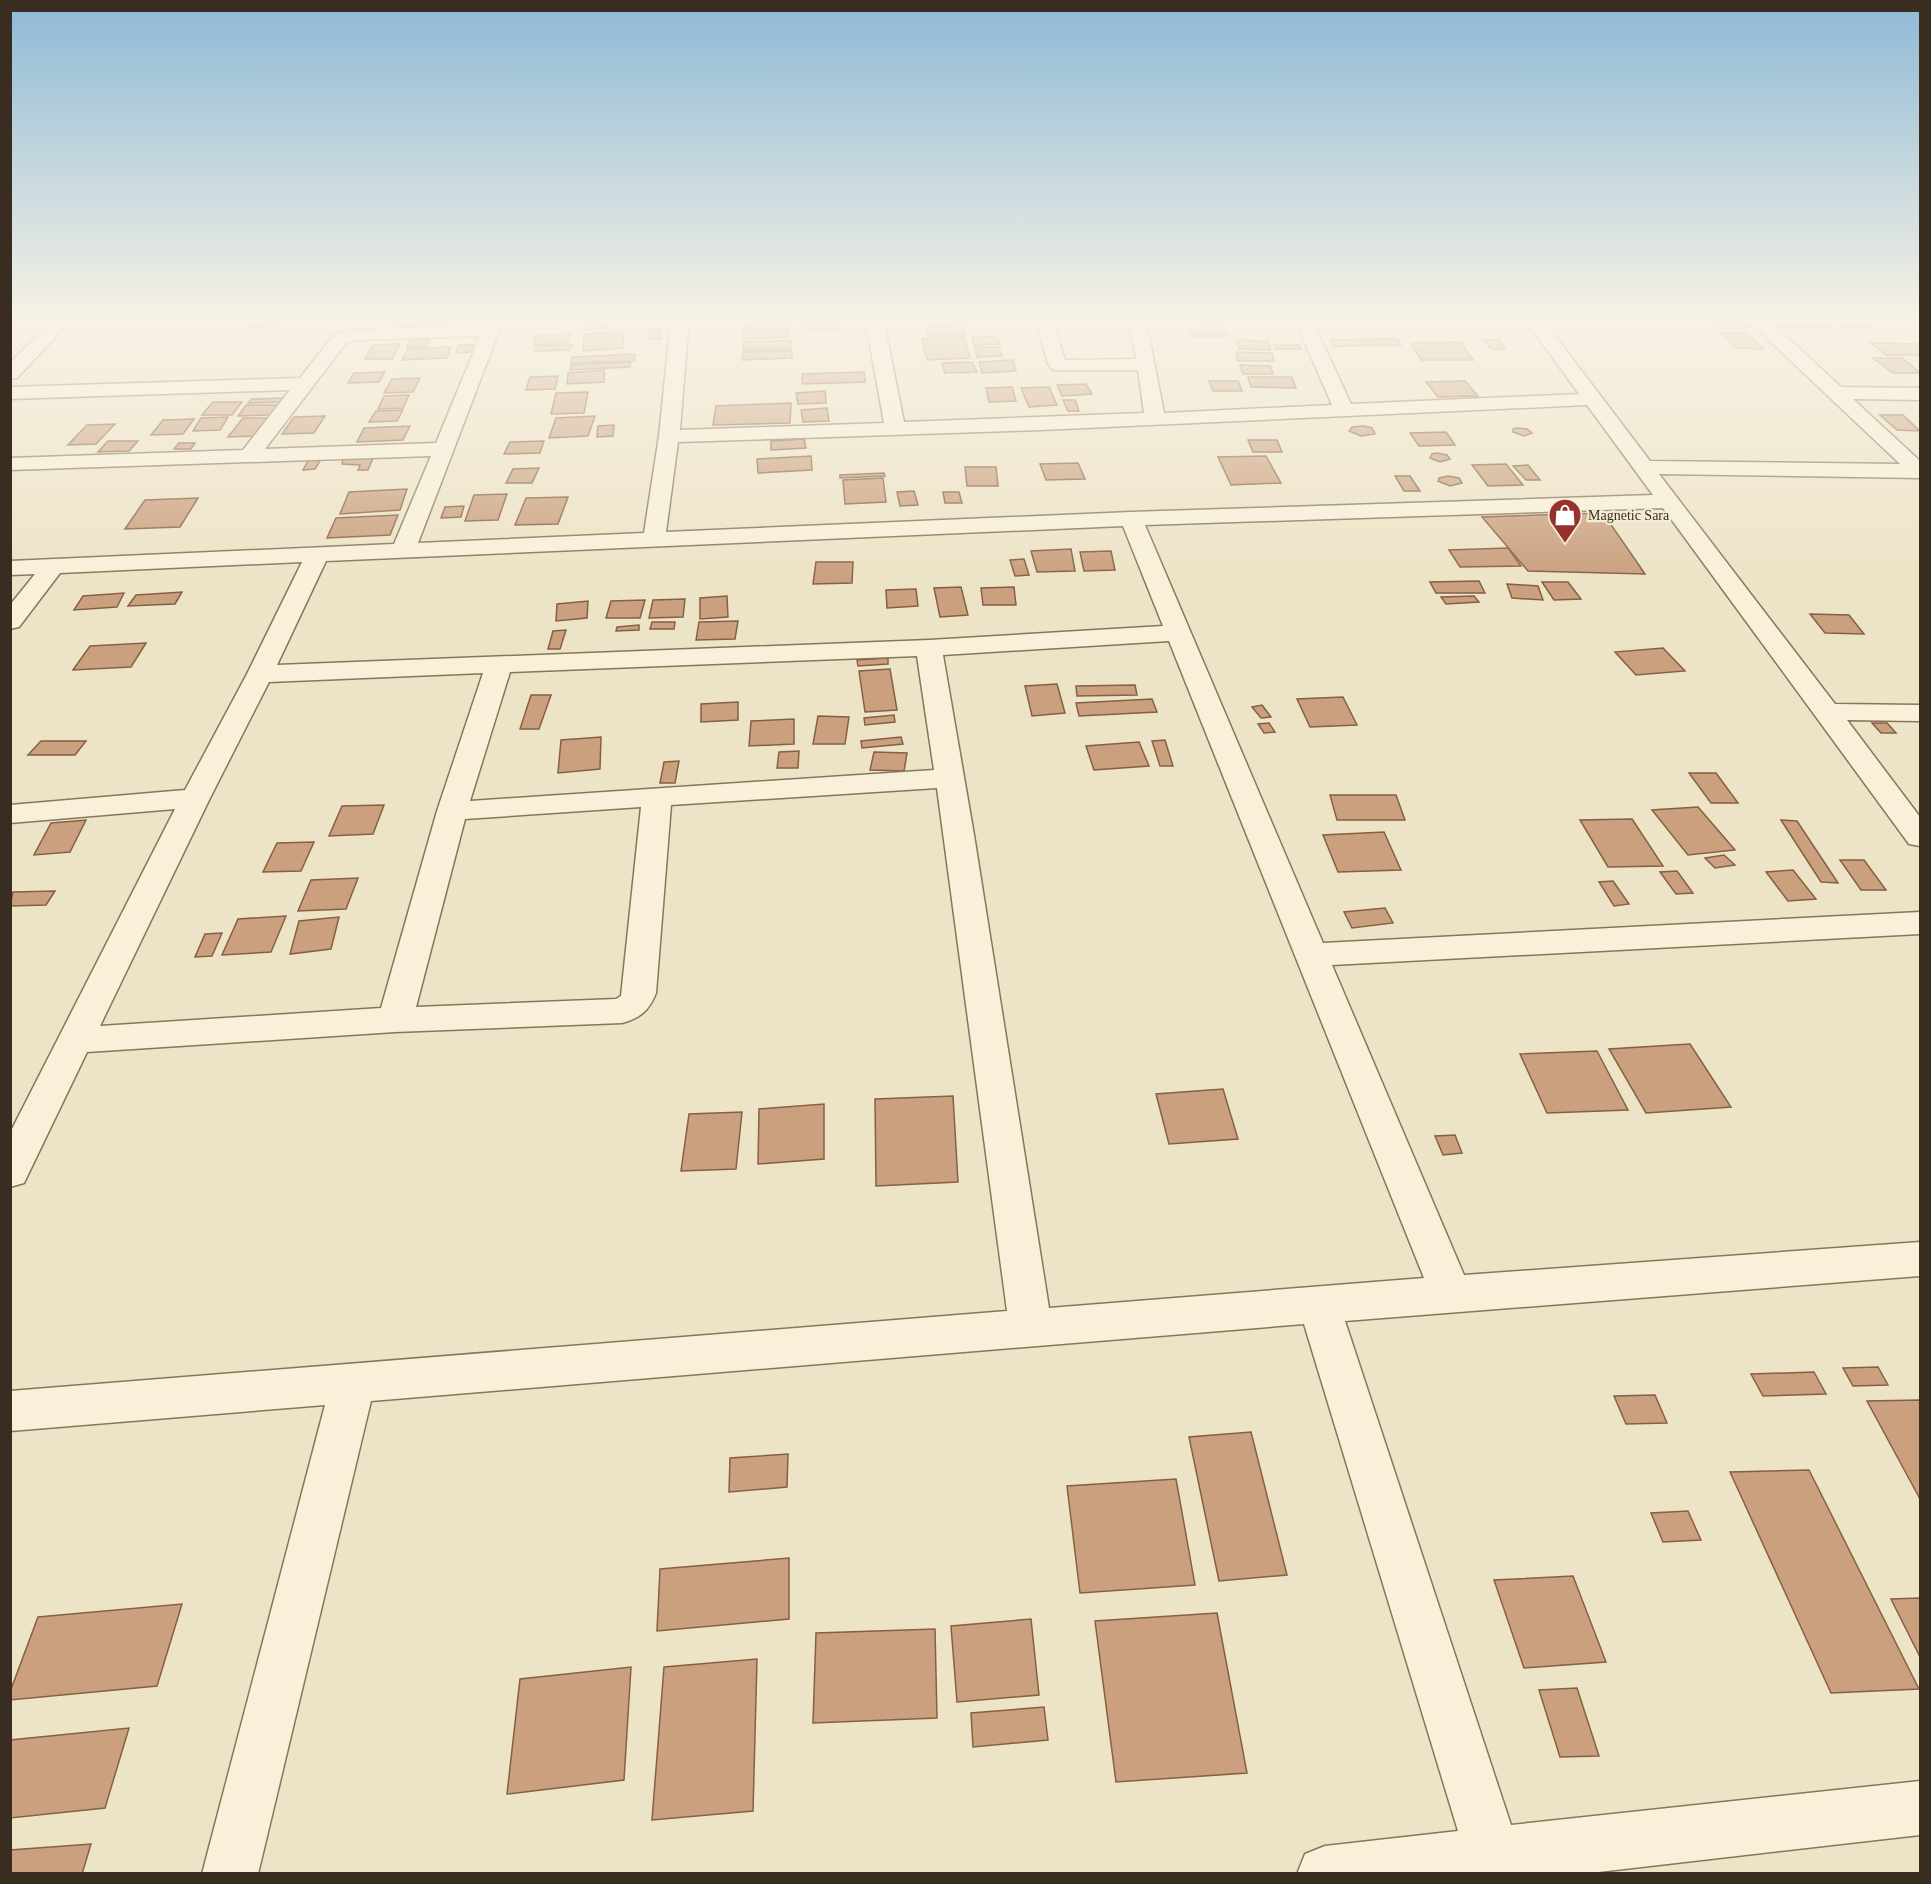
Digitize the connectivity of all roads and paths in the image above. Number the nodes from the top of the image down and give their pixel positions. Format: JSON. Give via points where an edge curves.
{"nodes":[{"id":1,"x":287,"y":406,"type":"edge"},
{"id":2,"x":460,"y":406,"type":"edge"},
{"id":3,"x":672,"y":406,"type":"edge"},
{"id":4,"x":891,"y":406,"type":"edge"},
{"id":5,"x":1153,"y":406,"type":"edge"},
{"id":6,"x":1343,"y":406,"type":"edge"},
{"id":7,"x":1450,"y":406,"type":"edge"},
{"id":8,"x":1598,"y":406,"type":"edge"},
{"id":9,"x":1850,"y":406,"type":"edge"},
{"id":10,"x":1345,"y":411,"type":"junction"},
{"id":11,"x":1155,"y":419,"type":"junction"},
{"id":12,"x":895,"y":429,"type":"junction"},
{"id":13,"x":669,"y":436,"type":"junction"},
{"id":14,"x":442,"y":449,"type":"junction"},
{"id":15,"x":249,"y":456,"type":"junction"},
{"id":16,"x":10,"y":464,"type":"edge"},
{"id":17,"x":1644,"y":468,"type":"junction"},
{"id":18,"x":1920,"y":471,"type":"edge"},
{"id":19,"x":1669,"y":501,"type":"junction"},
{"id":20,"x":1131,"y":519,"type":"junction"},
{"id":21,"x":654,"y":540,"type":"junction"},
{"id":22,"x":403,"y":551,"type":"junction"},
{"id":23,"x":316,"y":555,"type":"junction"},
{"id":24,"x":53,"y":566,"type":"junction"},
{"id":25,"x":10,"y":568,"type":"edge"},
{"id":26,"x":10,"y":622,"type":"edge"},
{"id":27,"x":1178,"y":633,"type":"junction"},
{"id":28,"x":929,"y":648,"type":"junction"},
{"id":29,"x":499,"y":665,"type":"junction"},
{"id":30,"x":260,"y":674,"type":"junction"},
{"id":31,"x":1826,"y":712,"type":"junction"},
{"id":32,"x":1920,"y":713,"type":"edge"},
{"id":33,"x":950,"y":778,"type":"junction"},
{"id":34,"x":195,"y":798,"type":"junction"},
{"id":35,"x":657,"y":798,"type":"junction"},
{"id":36,"x":452,"y":811,"type":"junction"},
{"id":37,"x":10,"y":814,"type":"edge"},
{"id":38,"x":1920,"y":837,"type":"edge"},
{"id":39,"x":1920,"y":923,"type":"edge"},
{"id":40,"x":1311,"y":955,"type":"junction"},
{"id":41,"x":395,"y":1020,"type":"junction"},
{"id":42,"x":75,"y":1040,"type":"junction"},
{"id":43,"x":10,"y":1172,"type":"edge"},
{"id":44,"x":1920,"y":1259,"type":"edge"},
{"id":45,"x":1451,"y":1294,"type":"junction"},
{"id":46,"x":1319,"y":1305,"type":"junction"},
{"id":47,"x":1031,"y":1328,"type":"junction"},
{"id":48,"x":353,"y":1383,"type":"junction"},
{"id":49,"x":10,"y":1411,"type":"edge"},
{"id":50,"x":1920,"y":1809,"type":"edge"},
{"id":51,"x":1493,"y":1855,"type":"junction"},
{"id":52,"x":230,"y":1874,"type":"edge"},
{"id":53,"x":1325,"y":1874,"type":"edge"}],
"edges":[{"from":1,"to":15,"type":"street"},
{"from":2,"to":14,"type":"street"},
{"from":3,"to":13,"type":"street"},
{"from":4,"to":12,"type":"street"},
{"from":5,"to":11,"type":"street"},
{"from":6,"to":10,"type":"street"},
{"from":7,"to":10,"type":"street"},
{"from":8,"to":17,"type":"street"},
{"from":9,"to":18,"type":"street"},
{"from":10,"to":11,"type":"street"},
{"from":11,"to":12,"type":"street"},
{"from":12,"to":13,"type":"street"},
{"from":13,"to":21,"type":"street"},
{"from":14,"to":15,"type":"street"},
{"from":14,"to":22,"type":"street"},
{"from":15,"to":16,"type":"street"},
{"from":17,"to":18,"type":"street"},
{"from":17,"to":19,"type":"street"},
{"from":19,"to":20,"type":"street"},
{"from":19,"to":31,"type":"street"},
{"from":20,"to":21,"type":"street"},
{"from":20,"to":27,"type":"street"},
{"from":21,"to":22,"type":"street"},
{"from":22,"to":23,"type":"street"},
{"from":23,"to":24,"type":"street"},
{"from":23,"to":30,"type":"street"},
{"from":24,"to":25,"type":"street"},
{"from":24,"to":26,"type":"street"},
{"from":27,"to":28,"type":"street"},
{"from":27,"to":40,"type":"street"},
{"from":28,"to":29,"type":"street"},
{"from":28,"to":33,"type":"street"},
{"from":29,"to":30,"type":"street"},
{"from":29,"to":36,"type":"street"},
{"from":30,"to":34,"type":"street"},
{"from":31,"to":32,"type":"street"},
{"from":31,"to":38,"type":"street"},
{"from":33,"to":35,"type":"street"},
{"from":33,"to":47,"type":"street"},
{"from":34,"to":37,"type":"street"},
{"from":34,"to":42,"type":"street"},
{"from":35,"to":36,"type":"street"},
{"from":35,"to":41,"type":"street","via":[[639,993],[632,1006],[613,1012]]},
{"from":36,"to":41,"type":"street"},
{"from":39,"to":40,"type":"street"},
{"from":40,"to":45,"type":"street"},
{"from":41,"to":42,"type":"street"},
{"from":42,"to":43,"type":"street"},
{"from":44,"to":45,"type":"street"},
{"from":45,"to":46,"type":"street"},
{"from":46,"to":47,"type":"street"},
{"from":46,"to":51,"type":"street"},
{"from":47,"to":48,"type":"street"},
{"from":48,"to":49,"type":"street"},
{"from":48,"to":52,"type":"street"},
{"from":50,"to":51,"type":"street"},
{"from":51,"to":53,"type":"street"}]}
